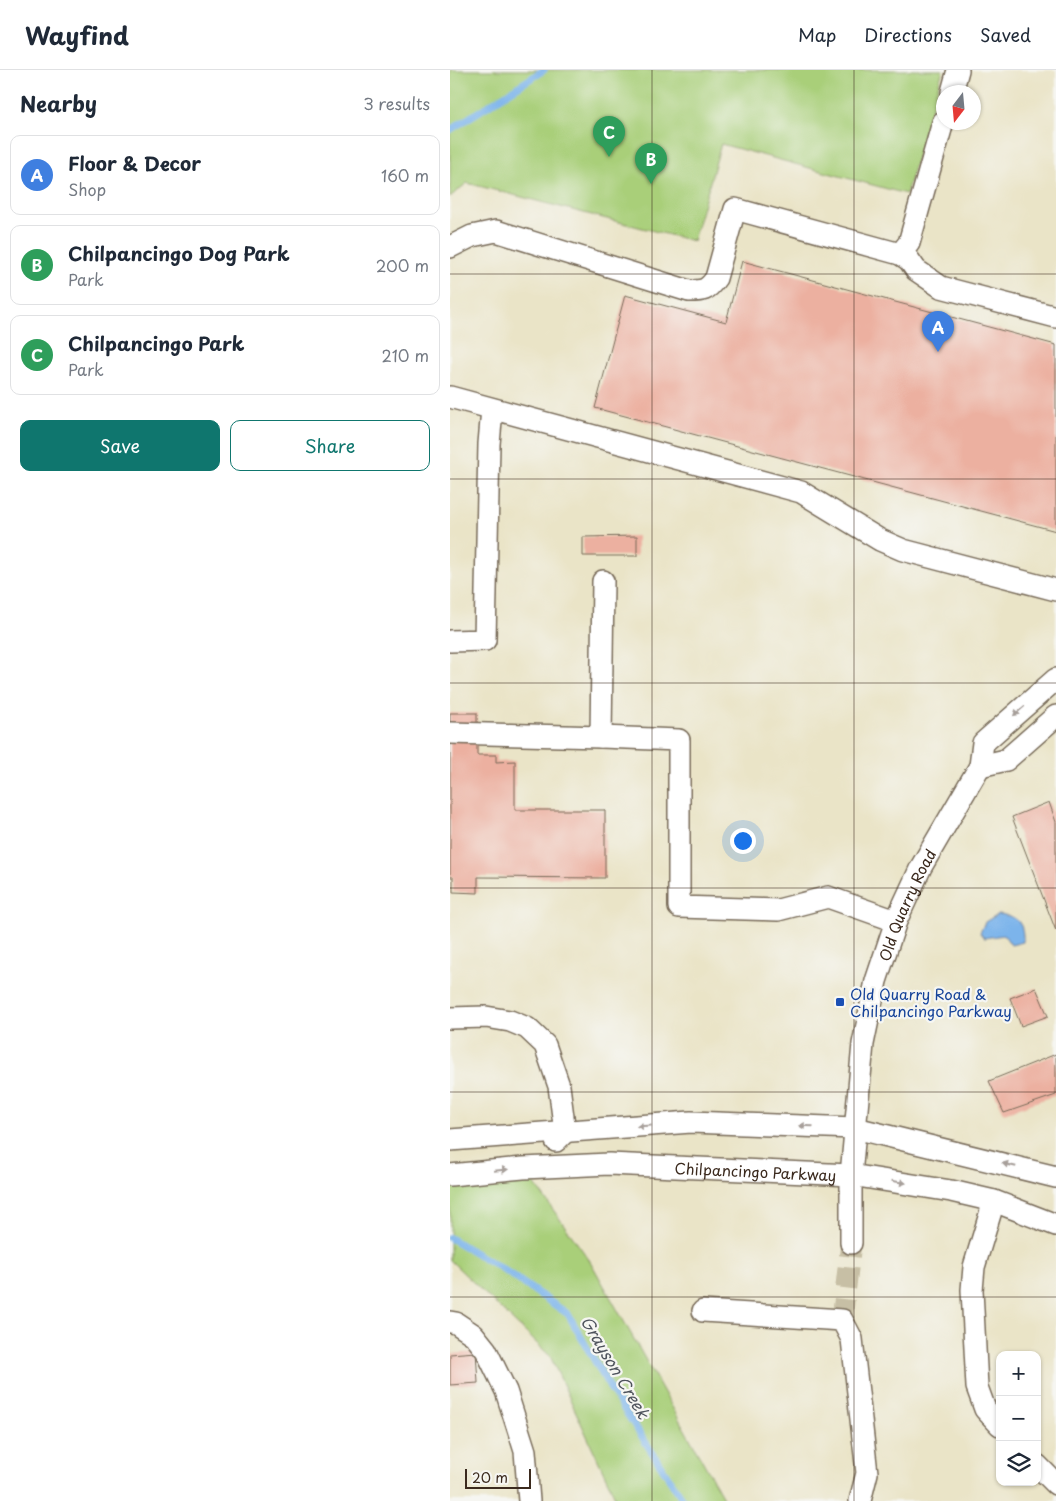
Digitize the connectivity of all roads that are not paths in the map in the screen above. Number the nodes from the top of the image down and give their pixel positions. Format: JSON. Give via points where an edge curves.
{"nodes":[{"id":1,"x":958,"y":70,"type":"edge"},
{"id":2,"x":954,"y":85,"type":"edge"},
{"id":3,"x":942,"y":130,"type":"edge"},
{"id":4,"x":450,"y":247,"type":"edge"},
{"id":5,"x":900,"y":254,"type":"junction"},
{"id":6,"x":1056,"y":317,"type":"edge"},
{"id":7,"x":450,"y":397,"type":"edge"},
{"id":8,"x":492,"y":409,"type":"junction"},
{"id":9,"x":603,"y":581,"type":"dead end"},
{"id":10,"x":1056,"y":590,"type":"edge"},
{"id":11,"x":450,"y":641,"type":"edge"},
{"id":12,"x":1056,"y":679,"type":"edge"},
{"id":13,"x":1056,"y":716,"type":"edge"},
{"id":14,"x":450,"y":733,"type":"edge"},
{"id":15,"x":601,"y":737,"type":"junction"},
{"id":16,"x":980,"y":766,"type":"junction"},
{"id":17,"x":896,"y":921,"type":"junction"},
{"id":18,"x":450,"y":1018,"type":"edge"},
{"id":19,"x":855,"y":1128,"type":"junction"},
{"id":20,"x":565,"y":1132,"type":"junction"},
{"id":21,"x":450,"y":1140,"type":"edge"},
{"id":22,"x":451,"y":1168,"type":"edge"},
{"id":23,"x":851,"y":1174,"type":"junction"},
{"id":24,"x":1056,"y":1177,"type":"edge"},
{"id":25,"x":994,"y":1201,"type":"junction"},
{"id":26,"x":1056,"y":1225,"type":"edge"},
{"id":27,"x":851,"y":1243,"type":"tunnel mouth"},
{"id":28,"x":703,"y":1311,"type":"dead end"},
{"id":29,"x":450,"y":1322,"type":"edge"},
{"id":30,"x":996,"y":1422,"type":"edge"},
{"id":31,"x":1041,"y":1469,"type":"edge"},
{"id":32,"x":1056,"y":1484,"type":"edge"},
{"id":33,"x":529,"y":1501,"type":"edge"},
{"id":34,"x":860,"y":1501,"type":"edge"}],
"edges":[{"from":1,"to":2,"type":"street"},
{"from":3,"to":5,"type":"street","via":[[910,243]]},
{"from":4,"to":5,"type":"street","via":[[472,236],[496,231],[688,291],[702,291],[710,287],[716,278],[735,209]]},
{"from":5,"to":6,"type":"street","via":[[941,287]]},
{"from":7,"to":8,"type":"street"},
{"from":8,"to":10,"type":"street","via":[[801,492],[880,540],[903,550]]},
{"from":8,"to":11,"type":"street","via":[[485,640]]},
{"from":9,"to":15,"type":"street"},
{"from":12,"to":16,"type":"street","name":"Old Quarry Road","one_way":true,"via":[[983,743]]},
{"from":13,"to":16,"type":"street","via":[[1006,760]]},
{"from":14,"to":15,"type":"street"},
{"from":15,"to":17,"type":"street","via":[[680,740],[679,907],[778,910],[828,896]]},
{"from":16,"to":17,"type":"street","name":"Old Quarry Road","via":[[921,867]]},
{"from":17,"to":19,"type":"street","name":"Old Quarry Road","via":[[876,982],[862,1044]]},
{"from":18,"to":20,"type":"street","via":[[486,1017],[510,1021],[527,1028],[545,1045],[559,1086]]},
{"from":19,"to":20,"type":"street","one_way":true,"via":[[691,1122]]},
{"from":19,"to":23,"type":"street","name":"Old Quarry Road"},
{"from":24,"to":19,"type":"street","one_way":true},
{"from":20,"to":21,"type":"street"},
{"from":20,"to":22,"type":"street","via":[[559,1140],[548,1145]]},
{"from":22,"to":23,"type":"street","name":"Chilpancingo Parkway","one_way":true,"via":[[609,1164]]},
{"from":23,"to":25,"type":"street","name":"Chilpancingo Parkway","one_way":true},
{"from":23,"to":27,"type":"street","name":"Old Quarry Road"},
{"from":25,"to":26,"type":"street","name":"Chilpancingo Parkway"},
{"from":25,"to":30,"type":"street","via":[[974,1267],[972,1290],[977,1387],[985,1410]]},
{"from":28,"to":34,"type":"street","via":[[842,1320],[852,1339],[867,1473]]},
{"from":29,"to":33,"type":"street","via":[[474,1335],[486,1350],[506,1391],[525,1451]]},
{"from":31,"to":32,"type":"street"}]}
